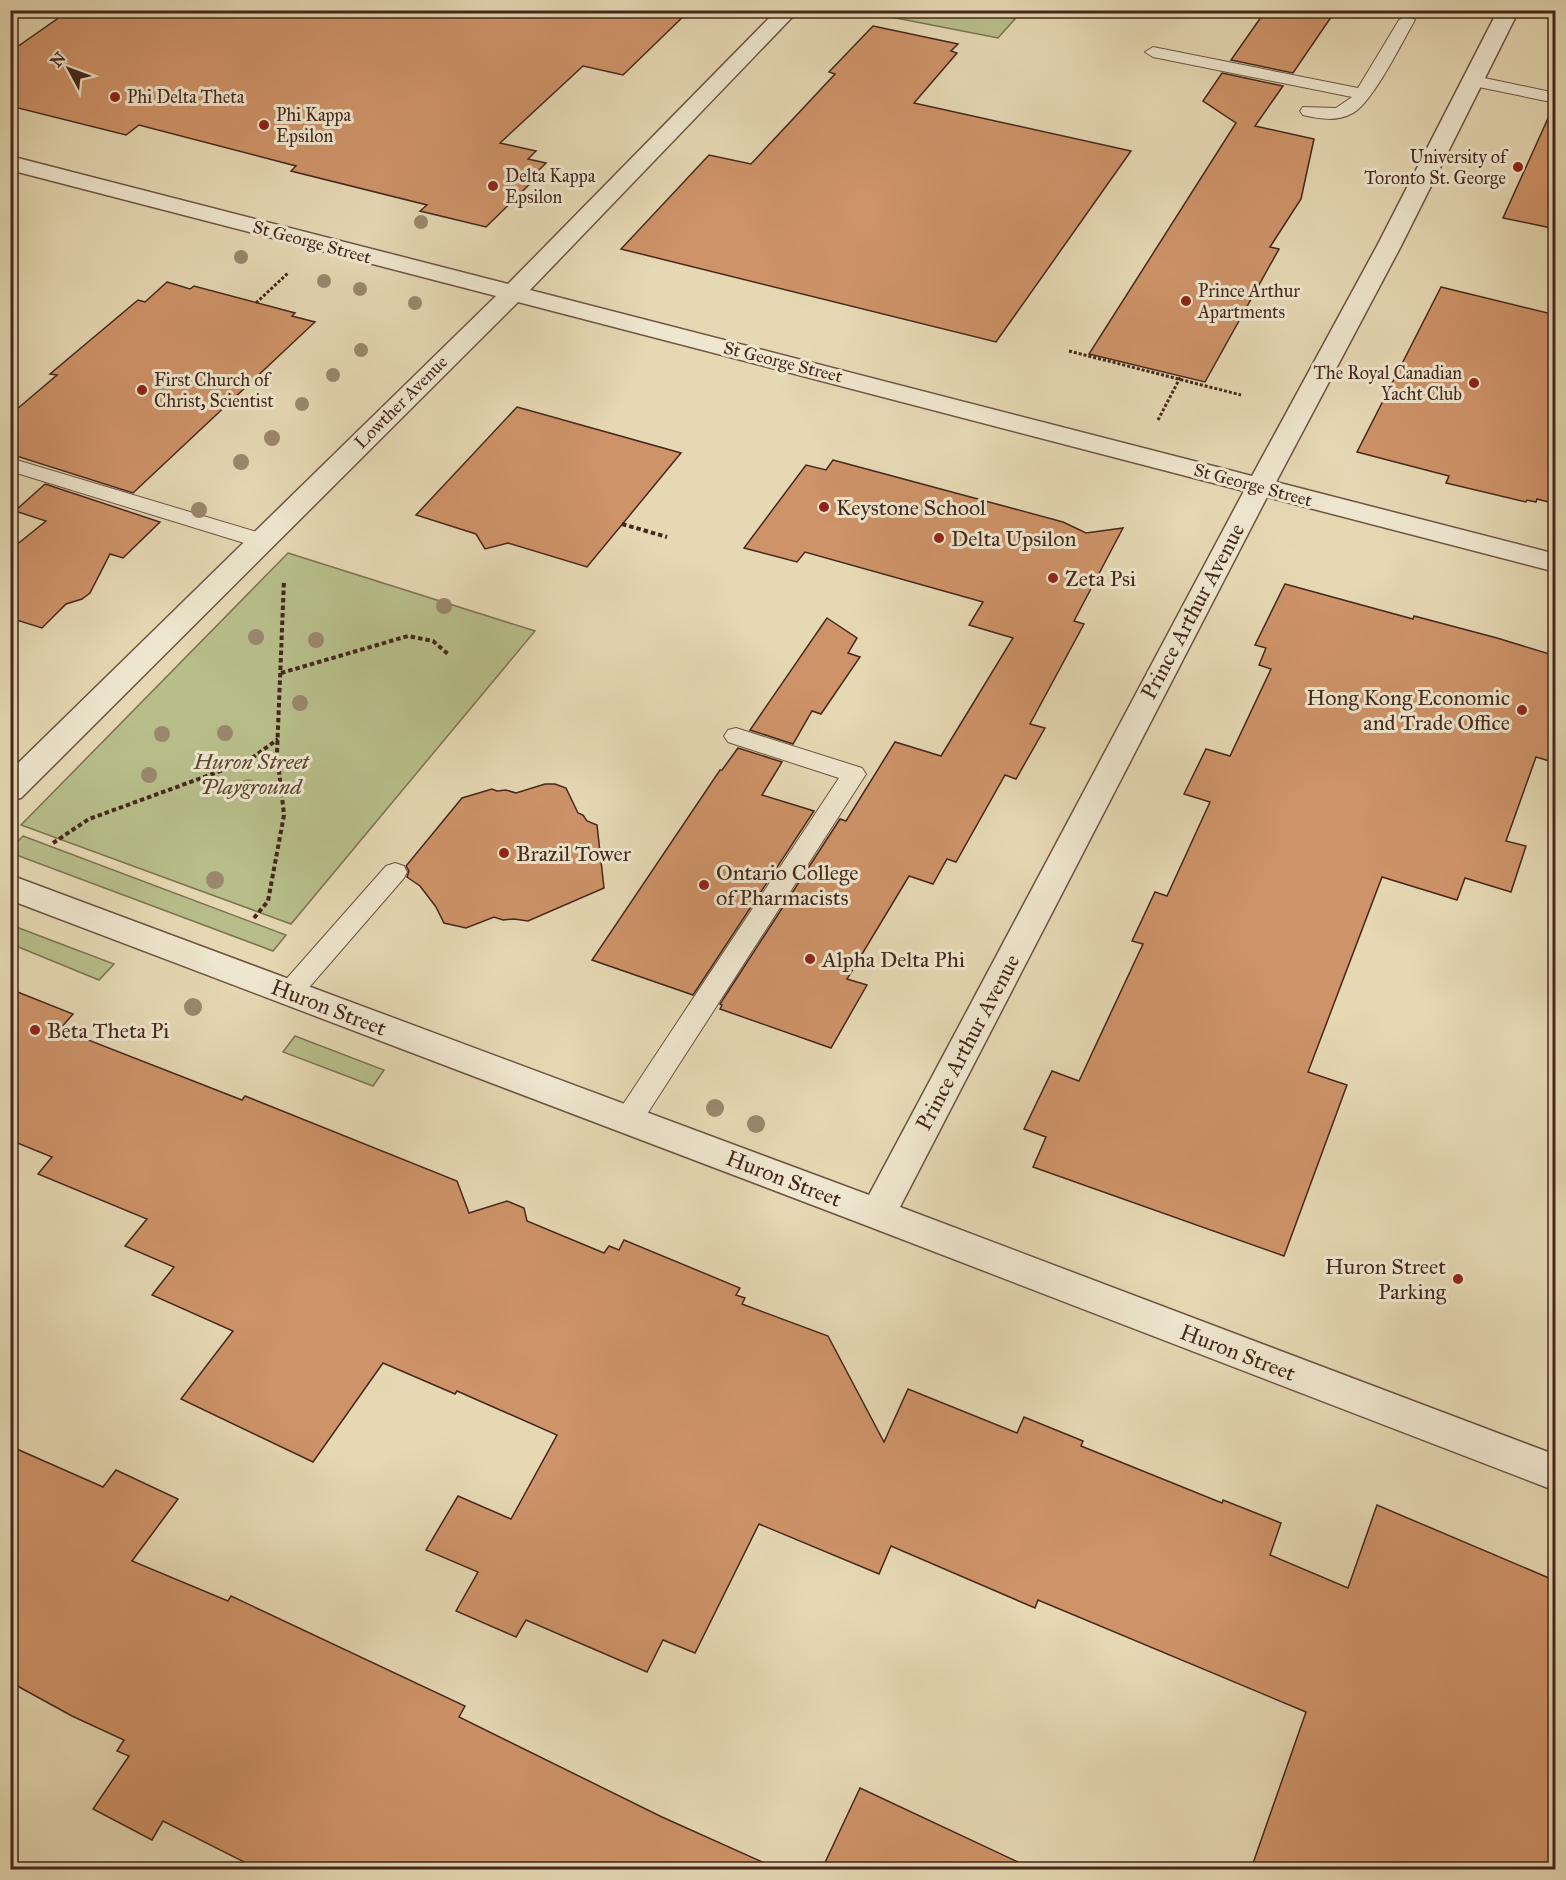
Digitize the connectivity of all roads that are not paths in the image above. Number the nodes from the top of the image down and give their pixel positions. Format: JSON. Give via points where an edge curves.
{"nodes":[{"id":1,"x":789,"y":10,"type":"edge"},
{"id":2,"x":1509,"y":10,"type":"edge"},
{"id":3,"x":1407,"y":20,"type":"dead end"},
{"id":4,"x":1153,"y":52,"type":"dead end"},
{"id":5,"x":1475,"y":81,"type":"junction"},
{"id":6,"x":1363,"y":94,"type":"junction"},
{"id":7,"x":1556,"y":98,"type":"edge"},
{"id":8,"x":1309,"y":111,"type":"dead end"},
{"id":9,"x":10,"y":163,"type":"edge"},
{"id":10,"x":511,"y":293,"type":"junction"},
{"id":11,"x":10,"y":464,"type":"edge"},
{"id":12,"x":1260,"y":486,"type":"junction"},
{"id":13,"x":261,"y":541,"type":"junction"},
{"id":14,"x":1556,"y":563,"type":"edge"},
{"id":15,"x":736,"y":736,"type":"dead end"},
{"id":16,"x":10,"y":790,"type":"edge"},
{"id":17,"x":395,"y":872,"type":"dead end"},
{"id":18,"x":10,"y":887,"type":"edge"},
{"id":19,"x":290,"y":992,"type":"junction"},
{"id":20,"x":628,"y":1120,"type":"junction"},
{"id":21,"x":878,"y":1214,"type":"junction"},
{"id":22,"x":1556,"y":1473,"type":"edge"}],
"edges":[{"from":1,"to":10,"type":"street","name":"Lowther Avenue"},
{"from":2,"to":5,"type":"street","name":"Prince Arthur Avenue"},
{"from":3,"to":6,"type":"lane"},
{"from":4,"to":6,"type":"lane"},
{"from":5,"to":7,"type":"lane"},
{"from":5,"to":12,"type":"street","name":"Prince Arthur Avenue"},
{"from":6,"to":8,"type":"lane","via":[[1347,111]]},
{"from":9,"to":10,"type":"street","name":"St George Street"},
{"from":10,"to":12,"type":"street","name":"St George Street"},
{"from":10,"to":13,"type":"street","name":"Lowther Avenue"},
{"from":11,"to":13,"type":"lane"},
{"from":12,"to":14,"type":"street","name":"St George Street"},
{"from":12,"to":21,"type":"street","name":"Prince Arthur Avenue"},
{"from":13,"to":16,"type":"street","name":"Lowther Avenue"},
{"from":15,"to":20,"type":"lane","via":[[854,774]]},
{"from":17,"to":19,"type":"lane"},
{"from":18,"to":19,"type":"street","name":"Huron Street"},
{"from":19,"to":20,"type":"street","name":"Huron Street"},
{"from":20,"to":21,"type":"street","name":"Huron Street"},
{"from":21,"to":22,"type":"street","name":"Huron Street"}]}
